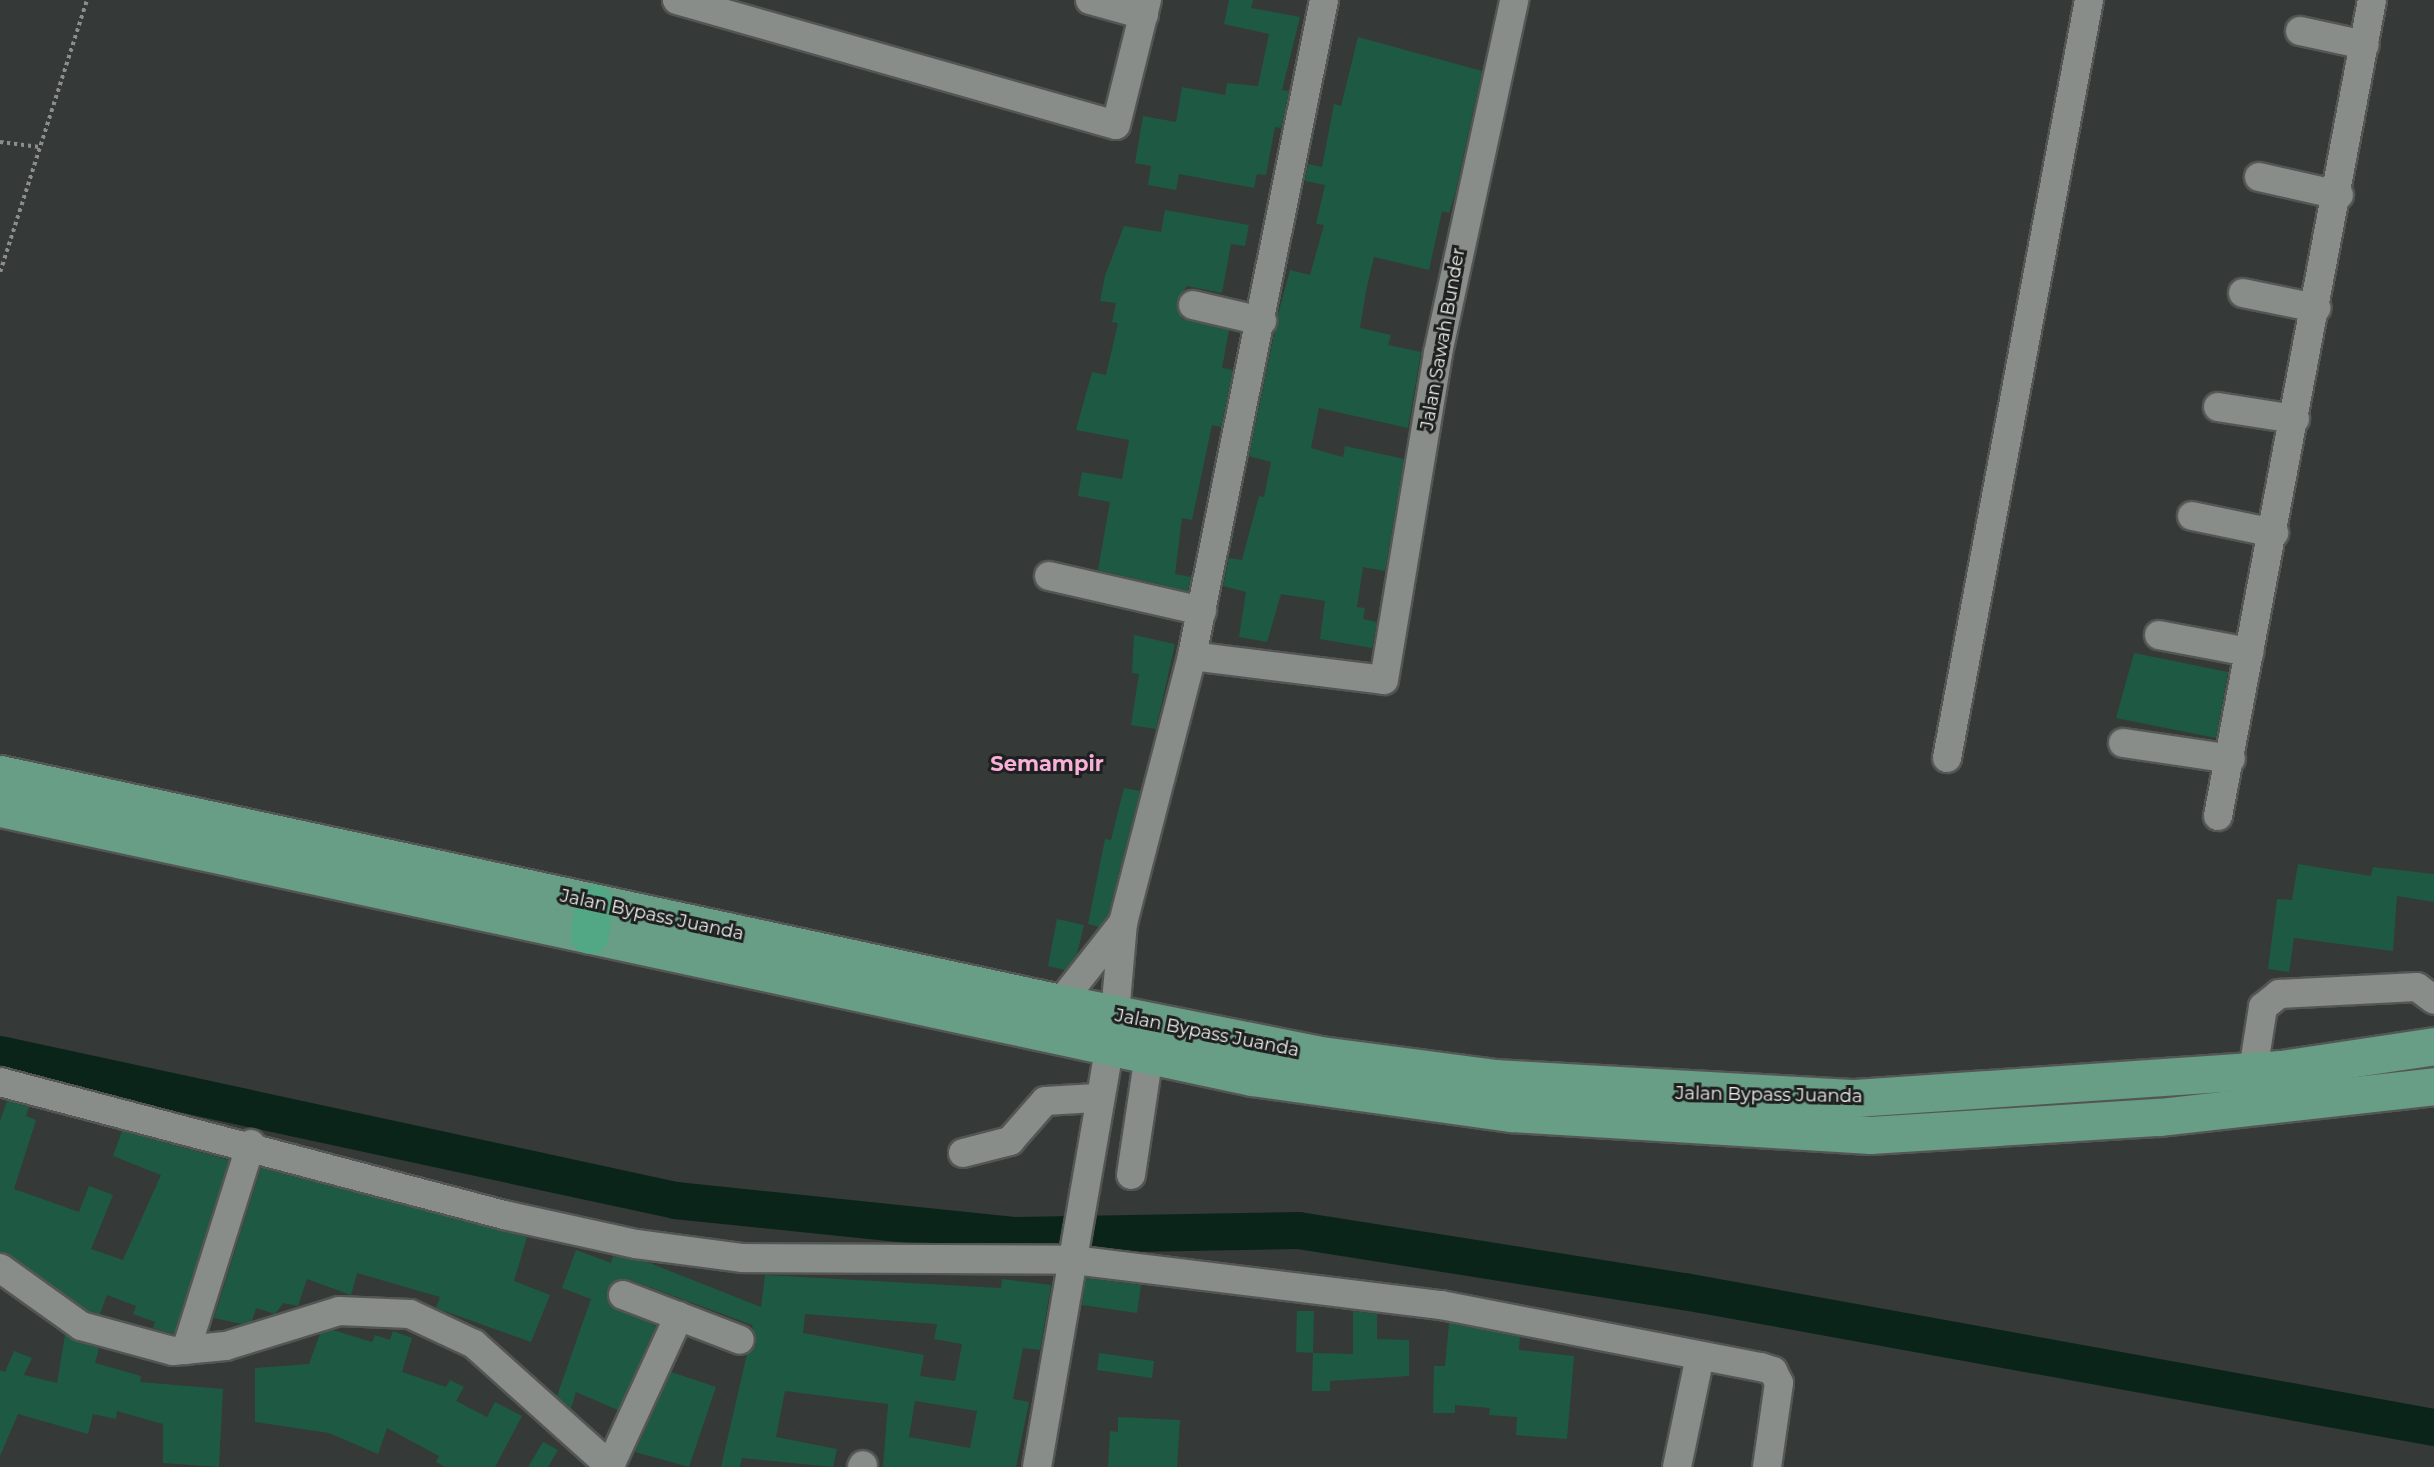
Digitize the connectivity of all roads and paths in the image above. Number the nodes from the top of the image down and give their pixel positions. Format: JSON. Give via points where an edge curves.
{"nodes":[{"id":1,"x":88,"y":0,"type":"edge"},
{"id":2,"x":677,"y":0,"type":"edge"},
{"id":3,"x":1090,"y":0,"type":"edge"},
{"id":4,"x":1324,"y":0,"type":"edge"},
{"id":5,"x":1514,"y":0,"type":"edge"},
{"id":6,"x":2090,"y":0,"type":"edge"},
{"id":7,"x":2372,"y":0,"type":"edge"},
{"id":8,"x":1146,"y":8,"type":"edge"},
{"id":9,"x":2300,"y":31,"type":"dead end"},
{"id":10,"x":2365,"y":45,"type":"junction"},
{"id":11,"x":0,"y":142,"type":"edge"},
{"id":12,"x":40,"y":147,"type":"junction"},
{"id":13,"x":2259,"y":177,"type":"dead end"},
{"id":14,"x":2339,"y":195,"type":"junction"},
{"id":15,"x":0,"y":272,"type":"edge"},
{"id":16,"x":2243,"y":293,"type":"dead end"},
{"id":17,"x":1194,"y":305,"type":"dead end"},
{"id":18,"x":2316,"y":308,"type":"junction"},
{"id":19,"x":1262,"y":321,"type":"junction"},
{"id":20,"x":2218,"y":407,"type":"dead end"},
{"id":21,"x":2295,"y":419,"type":"junction"},
{"id":22,"x":2192,"y":516,"type":"dead end"},
{"id":23,"x":2274,"y":533,"type":"junction"},
{"id":24,"x":1049,"y":576,"type":"dead end"},
{"id":25,"x":1202,"y":611,"type":"junction"},
{"id":26,"x":2159,"y":635,"type":"dead end"},
{"id":27,"x":2249,"y":652,"type":"junction"},
{"id":28,"x":1192,"y":656,"type":"junction"},
{"id":29,"x":2123,"y":743,"type":"dead end"},
{"id":30,"x":1947,"y":758,"type":"dead end"},
{"id":31,"x":2231,"y":759,"type":"junction"},
{"id":32,"x":0,"y":774,"type":"edge"},
{"id":33,"x":0,"y":808,"type":"edge"},
{"id":34,"x":2218,"y":816,"type":"dead end"},
{"id":35,"x":592,"y":919,"type":"junction"},
{"id":36,"x":1123,"y":923,"type":"junction"},
{"id":37,"x":2434,"y":1000,"type":"edge"},
{"id":38,"x":1060,"y":1003,"type":"junction"},
{"id":39,"x":1110,"y":1031,"type":"junction"},
{"id":40,"x":2434,"y":1046,"type":"edge"},
{"id":41,"x":1149,"y":1055,"type":"junction"},
{"id":42,"x":2253,"y":1071,"type":"junction"},
{"id":43,"x":0,"y":1082,"type":"edge"},
{"id":44,"x":2434,"y":1086,"type":"edge"},
{"id":45,"x":1096,"y":1098,"type":"junction"},
{"id":46,"x":1616,"y":1103,"type":"junction"},
{"id":47,"x":251,"y":1144,"type":"junction"},
{"id":48,"x":963,"y":1153,"type":"dead end"},
{"id":49,"x":1132,"y":1175,"type":"dead end"},
{"id":50,"x":1074,"y":1255,"type":"junction"},
{"id":51,"x":0,"y":1268,"type":"edge"},
{"id":52,"x":623,"y":1295,"type":"dead end"},
{"id":53,"x":679,"y":1316,"type":"junction"},
{"id":54,"x":740,"y":1340,"type":"dead end"},
{"id":55,"x":186,"y":1350,"type":"junction"},
{"id":56,"x":1700,"y":1356,"type":"junction"},
{"id":57,"x":611,"y":1467,"type":"edge"},
{"id":58,"x":1037,"y":1467,"type":"edge"},
{"id":59,"x":1677,"y":1467,"type":"edge"},
{"id":60,"x":1767,"y":1467,"type":"edge"}],
"edges":[{"from":1,"to":12,"type":"path"},
{"from":2,"to":8,"type":"street","via":[[1116,125]]},
{"from":3,"to":8,"type":"street"},
{"from":4,"to":19,"type":"street"},
{"from":5,"to":28,"type":"street","name":"Jalan Sawah Bunder","via":[[1438,353],[1384,680]]},
{"from":6,"to":30,"type":"street"},
{"from":7,"to":10,"type":"street"},
{"from":9,"to":10,"type":"street"},
{"from":10,"to":14,"type":"street"},
{"from":11,"to":12,"type":"path"},
{"from":12,"to":15,"type":"path"},
{"from":13,"to":14,"type":"street"},
{"from":14,"to":18,"type":"street"},
{"from":16,"to":18,"type":"street"},
{"from":17,"to":19,"type":"street"},
{"from":18,"to":21,"type":"street"},
{"from":19,"to":25,"type":"street"},
{"from":20,"to":21,"type":"street"},
{"from":21,"to":23,"type":"street"},
{"from":22,"to":23,"type":"street"},
{"from":23,"to":27,"type":"street"},
{"from":24,"to":25,"type":"street"},
{"from":25,"to":28,"type":"street"},
{"from":26,"to":27,"type":"street"},
{"from":27,"to":31,"type":"street"},
{"from":28,"to":36,"type":"street"},
{"from":29,"to":31,"type":"street"},
{"from":31,"to":34,"type":"street"},
{"from":32,"to":35,"type":"main road","name":"Jalan Bypass Juanda"},
{"from":33,"to":35,"type":"main road","name":"Jalan Bypass Juanda"},
{"from":35,"to":38,"type":"main road","name":"Jalan Bypass Juanda"},
{"from":35,"to":39,"type":"main road","name":"Jalan Bypass Juanda"},
{"from":36,"to":38,"type":"street"},
{"from":36,"to":39,"type":"street"},
{"from":37,"to":42,"type":"street","via":[[2417,986],[2278,994],[2263,1007]]},
{"from":38,"to":39,"type":"main road","name":"Jalan Bypass Juanda"},
{"from":39,"to":41,"type":"main road","name":"Jalan Bypass Juanda"},
{"from":39,"to":45,"type":"street"},
{"from":39,"to":46,"type":"main road","name":"Jalan Bypass Juanda","via":[[1320,1055]]},
{"from":40,"to":42,"type":"main road","name":"Jalan Bypass Juanda"},
{"from":41,"to":46,"type":"main road","name":"Jalan Bypass Juanda","via":[[1279,1081],[1512,1113]]},
{"from":41,"to":49,"type":"street"},
{"from":42,"to":46,"type":"main road","name":"Jalan Bypass Juanda","via":[[1855,1098]]},
{"from":43,"to":47,"type":"street"},
{"from":44,"to":46,"type":"main road","name":"Jalan Bypass Juanda","via":[[2159,1117],[1870,1135]]},
{"from":45,"to":48,"type":"street","via":[[1045,1101],[1010,1141]]},
{"from":45,"to":50,"type":"street"},
{"from":47,"to":50,"type":"street","via":[[504,1215],[636,1244],[743,1258]]},
{"from":47,"to":55,"type":"street"},
{"from":50,"to":56,"type":"street","via":[[1441,1305]]},
{"from":50,"to":58,"type":"street"},
{"from":51,"to":55,"type":"street","via":[[81,1326]]},
{"from":52,"to":53,"type":"street"},
{"from":53,"to":54,"type":"street"},
{"from":53,"to":57,"type":"street"},
{"from":55,"to":57,"type":"street","via":[[226,1346],[339,1311],[410,1314],[474,1344]]},
{"from":56,"to":59,"type":"street"},
{"from":56,"to":60,"type":"street","via":[[1773,1371],[1779,1377]]}]}
